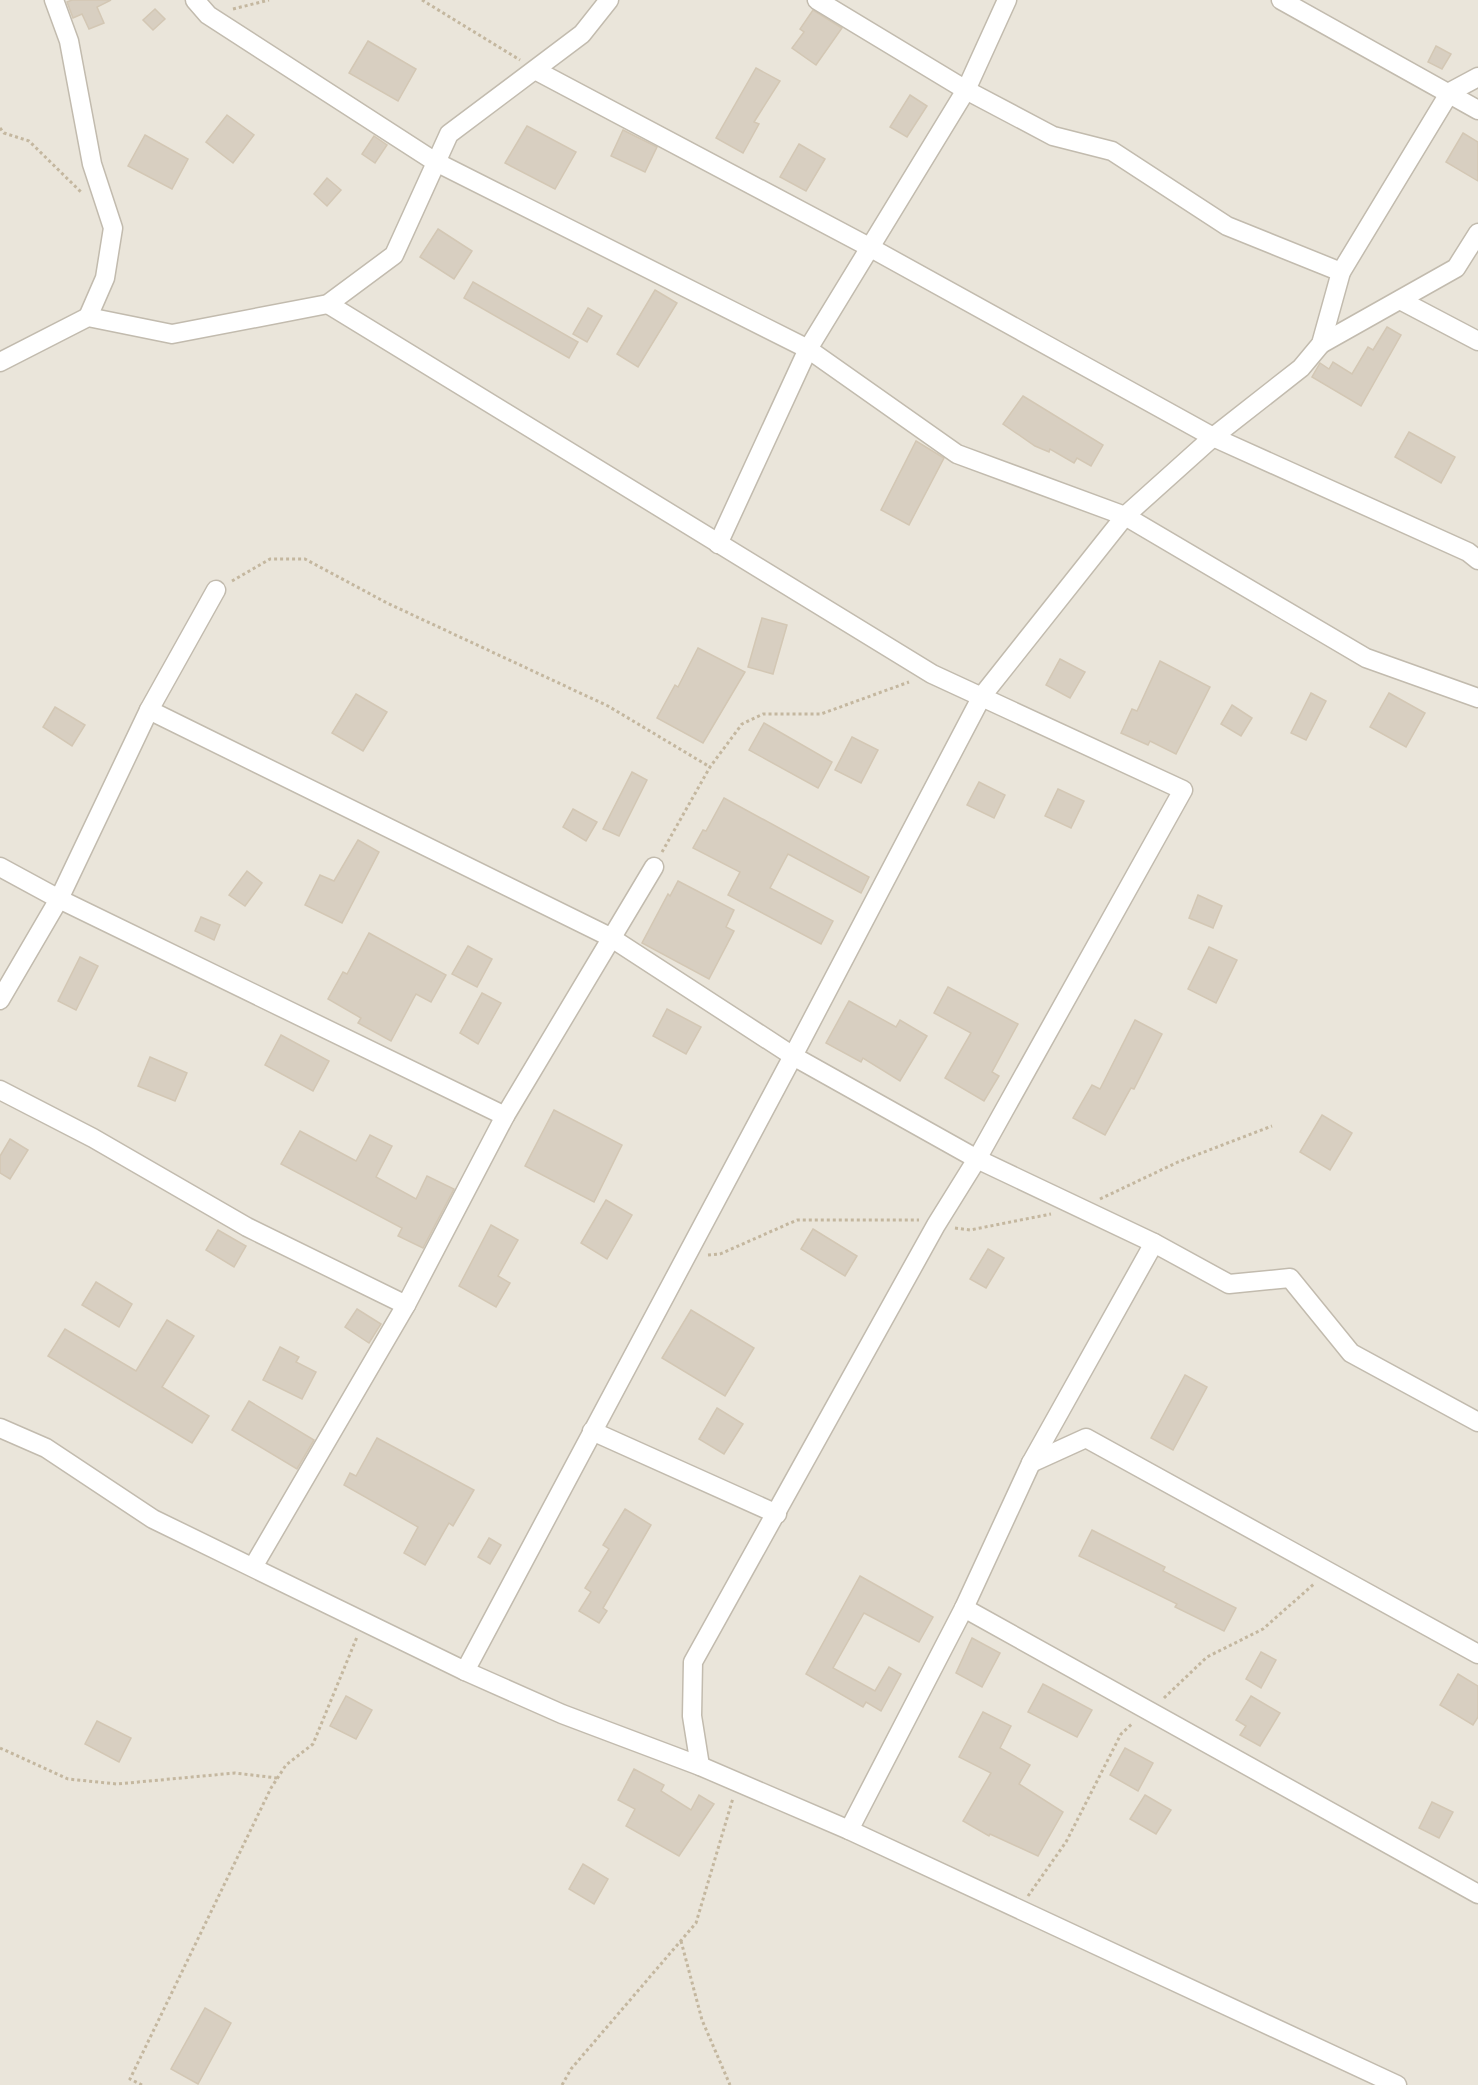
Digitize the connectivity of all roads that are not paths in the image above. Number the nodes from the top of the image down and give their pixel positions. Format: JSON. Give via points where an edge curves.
{"nodes":[{"id":1,"x":54,"y":0,"type":"edge"},
{"id":2,"x":195,"y":0,"type":"edge"},
{"id":3,"x":609,"y":0,"type":"edge"},
{"id":4,"x":817,"y":0,"type":"edge"},
{"id":5,"x":1007,"y":0,"type":"edge"},
{"id":6,"x":1281,"y":0,"type":"edge"},
{"id":7,"x":535,"y":70,"type":"junction"},
{"id":8,"x":1478,"y":77,"type":"edge"},
{"id":9,"x":966,"y":90,"type":"junction"},
{"id":10,"x":1450,"y":92,"type":"junction"},
{"id":11,"x":1478,"y":110,"type":"edge"},
{"id":12,"x":434,"y":162,"type":"junction"},
{"id":13,"x":1478,"y":233,"type":"edge"},
{"id":14,"x":871,"y":248,"type":"junction"},
{"id":15,"x":1341,"y":272,"type":"junction"},
{"id":16,"x":1400,"y":300,"type":"junction"},
{"id":17,"x":328,"y":304,"type":"junction"},
{"id":18,"x":88,"y":317,"type":"junction"},
{"id":19,"x":1478,"y":341,"type":"edge"},
{"id":20,"x":1321,"y":344,"type":"junction"},
{"id":21,"x":808,"y":349,"type":"junction"},
{"id":22,"x":0,"y":362,"type":"edge"},
{"id":23,"x":1212,"y":437,"type":"junction"},
{"id":24,"x":1125,"y":516,"type":"junction"},
{"id":25,"x":718,"y":544,"type":"junction"},
{"id":26,"x":1478,"y":560,"type":"edge"},
{"id":27,"x":216,"y":590,"type":"road end"},
{"id":28,"x":982,"y":696,"type":"junction"},
{"id":29,"x":1478,"y":698,"type":"edge"},
{"id":30,"x":149,"y":710,"type":"junction"},
{"id":31,"x":0,"y":867,"type":"edge"},
{"id":32,"x":654,"y":867,"type":"road end"},
{"id":33,"x":59,"y":899,"type":"junction"},
{"id":34,"x":610,"y":937,"type":"junction"},
{"id":35,"x":0,"y":1000,"type":"edge"},
{"id":36,"x":794,"y":1056,"type":"junction"},
{"id":37,"x":0,"y":1090,"type":"edge"},
{"id":38,"x":505,"y":1116,"type":"junction"},
{"id":39,"x":977,"y":1159,"type":"junction"},
{"id":40,"x":1154,"y":1243,"type":"junction"},
{"id":41,"x":406,"y":1305,"type":"junction"},
{"id":42,"x":1478,"y":1422,"type":"edge"},
{"id":43,"x":0,"y":1428,"type":"edge"},
{"id":44,"x":592,"y":1431,"type":"junction"},
{"id":45,"x":1031,"y":1463,"type":"junction"},
{"id":46,"x":777,"y":1514,"type":"junction"},
{"id":47,"x":253,"y":1567,"type":"junction"},
{"id":48,"x":964,"y":1608,"type":"junction"},
{"id":49,"x":1478,"y":1654,"type":"edge"},
{"id":50,"x":465,"y":1671,"type":"junction"},
{"id":51,"x":700,"y":1766,"type":"junction"},
{"id":52,"x":849,"y":1830,"type":"junction"},
{"id":53,"x":1478,"y":1894,"type":"edge"},
{"id":54,"x":1396,"y":2085,"type":"edge"}],
"edges":[{"from":1,"to":18,"type":"street","via":[[69,40],[92,164],[113,228],[105,278]]},
{"from":2,"to":12,"type":"street","via":[[208,15]]},
{"from":3,"to":7,"type":"street","via":[[582,34]]},
{"from":4,"to":9,"type":"street"},
{"from":5,"to":9,"type":"street"},
{"from":6,"to":10,"type":"street"},
{"from":7,"to":12,"type":"street","via":[[449,134]]},
{"from":7,"to":14,"type":"street"},
{"from":8,"to":10,"type":"street"},
{"from":9,"to":14,"type":"street"},
{"from":9,"to":15,"type":"street","via":[[1053,136],[1112,151],[1227,226]]},
{"from":10,"to":11,"type":"street"},
{"from":10,"to":15,"type":"street"},
{"from":12,"to":17,"type":"street","via":[[394,255]]},
{"from":12,"to":21,"type":"street"},
{"from":13,"to":16,"type":"street","via":[[1456,268]]},
{"from":14,"to":21,"type":"street"},
{"from":14,"to":23,"type":"street"},
{"from":15,"to":20,"type":"street"},
{"from":16,"to":19,"type":"street"},
{"from":16,"to":20,"type":"street"},
{"from":17,"to":18,"type":"street","via":[[172,334]]},
{"from":17,"to":25,"type":"street"},
{"from":18,"to":22,"type":"street"},
{"from":20,"to":23,"type":"street","via":[[1302,368]]},
{"from":21,"to":24,"type":"street","via":[[957,454]]},
{"from":21,"to":25,"type":"street"},
{"from":23,"to":24,"type":"street"},
{"from":23,"to":26,"type":"street","via":[[1468,552]]},
{"from":24,"to":28,"type":"street"},
{"from":24,"to":29,"type":"street","via":[[1366,658]]},
{"from":25,"to":28,"type":"street","via":[[932,674]]},
{"from":27,"to":30,"type":"street"},
{"from":28,"to":36,"type":"street"},
{"from":28,"to":39,"type":"street","via":[[1183,790]]},
{"from":30,"to":33,"type":"street"},
{"from":30,"to":34,"type":"street"},
{"from":31,"to":33,"type":"street"},
{"from":32,"to":34,"type":"street"},
{"from":33,"to":35,"type":"street"},
{"from":33,"to":38,"type":"street"},
{"from":34,"to":36,"type":"street"},
{"from":34,"to":38,"type":"street"},
{"from":36,"to":39,"type":"street"},
{"from":36,"to":44,"type":"street"},
{"from":37,"to":41,"type":"street","via":[[93,1138],[247,1227]]},
{"from":38,"to":41,"type":"street"},
{"from":39,"to":40,"type":"street"},
{"from":39,"to":46,"type":"street","via":[[936,1225]]},
{"from":40,"to":42,"type":"street","via":[[1229,1284],[1290,1278],[1352,1353]]},
{"from":40,"to":45,"type":"street"},
{"from":41,"to":47,"type":"street"},
{"from":43,"to":47,"type":"street","via":[[46,1448],[153,1519]]},
{"from":44,"to":46,"type":"street"},
{"from":44,"to":50,"type":"street"},
{"from":45,"to":48,"type":"street"},
{"from":45,"to":49,"type":"street","via":[[1086,1438]]},
{"from":46,"to":51,"type":"street","via":[[693,1662],[692,1716]]},
{"from":47,"to":50,"type":"street"},
{"from":48,"to":52,"type":"street"},
{"from":48,"to":53,"type":"street"},
{"from":50,"to":51,"type":"street","via":[[562,1714]]},
{"from":51,"to":52,"type":"street"},
{"from":52,"to":54,"type":"street"}]}
